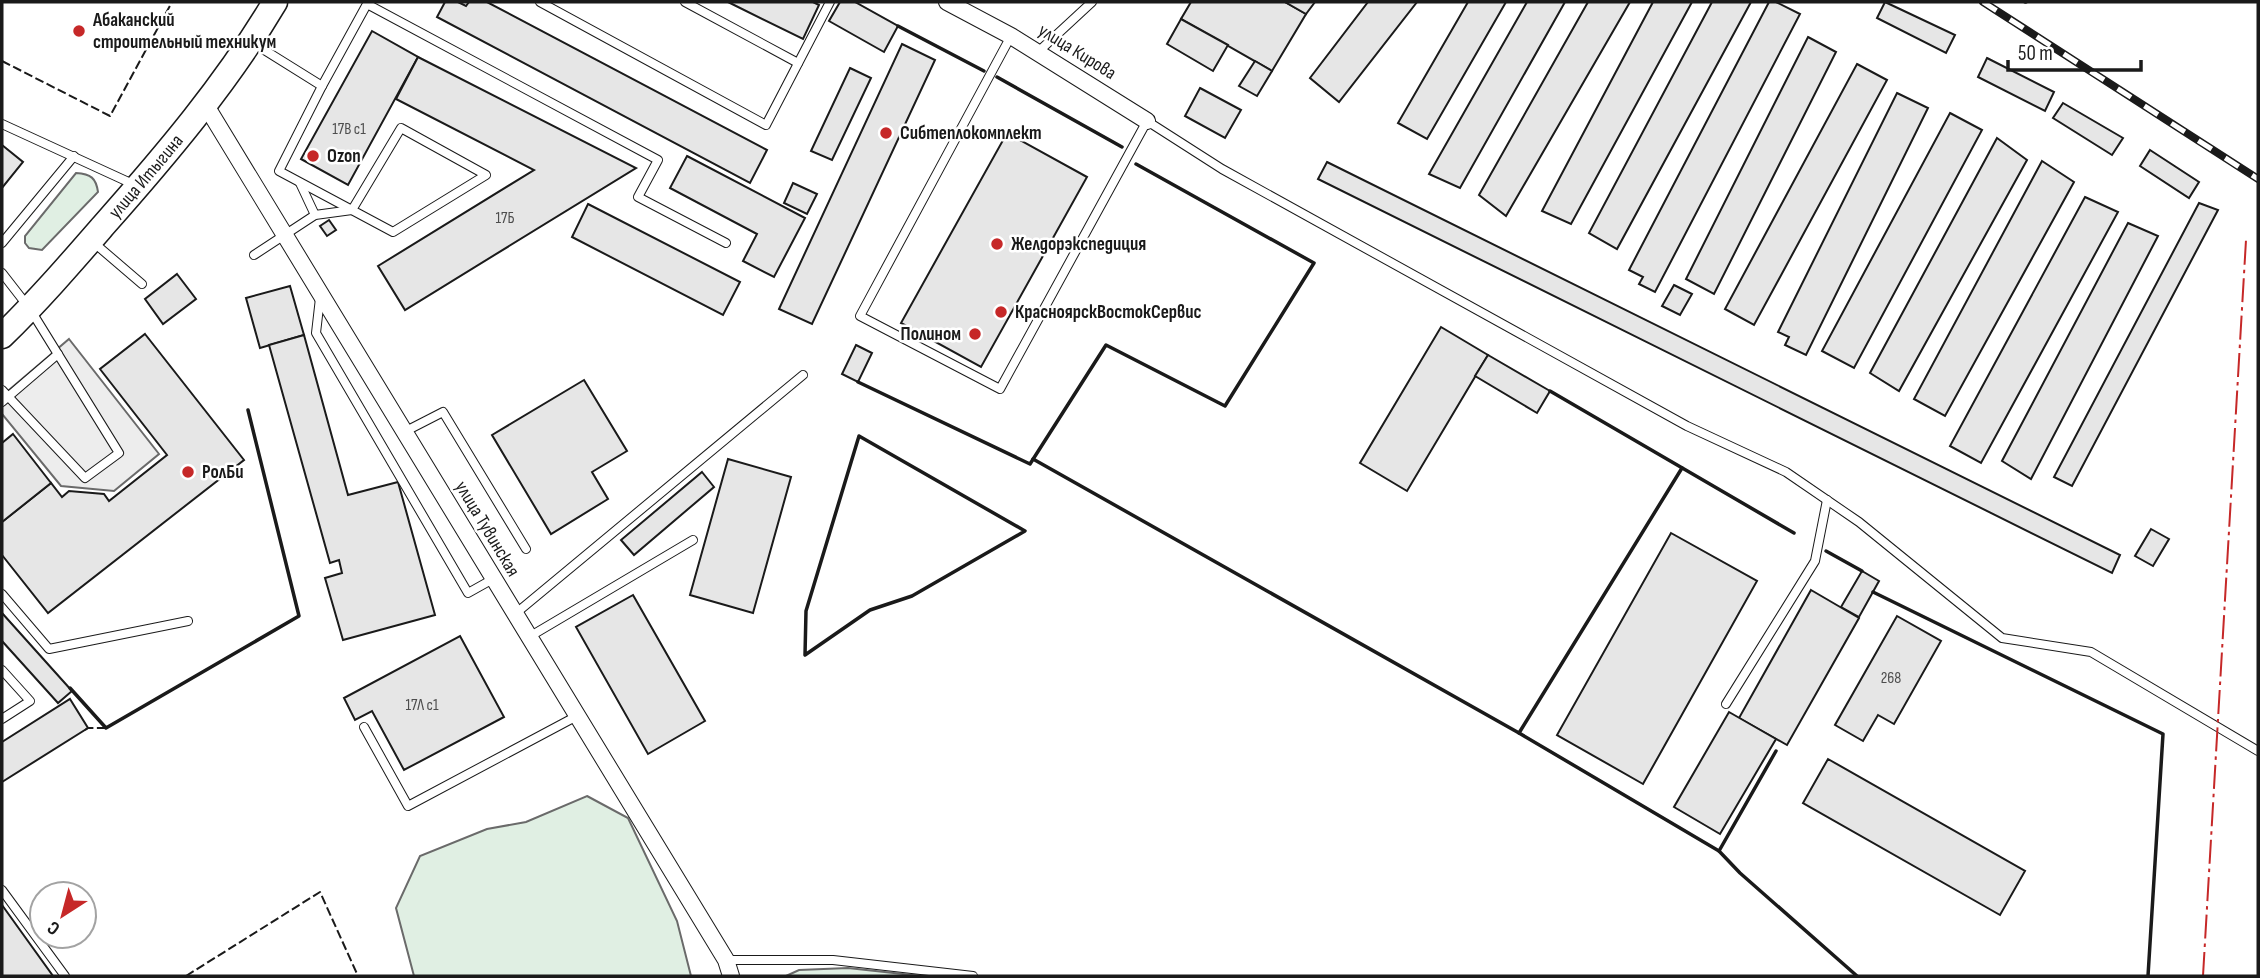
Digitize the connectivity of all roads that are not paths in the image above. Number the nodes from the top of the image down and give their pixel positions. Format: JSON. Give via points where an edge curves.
{"nodes":[{"id":1,"x":275,"y":2,"type":"edge"},
{"id":2,"x":540,"y":2,"type":"edge"},
{"id":3,"x":685,"y":2,"type":"edge"},
{"id":4,"x":830,"y":2,"type":"edge"},
{"id":5,"x":947,"y":2,"type":"edge"},
{"id":6,"x":1092,"y":2,"type":"edge"},
{"id":7,"x":1011,"y":36,"type":"junction"},
{"id":8,"x":251,"y":41,"type":"junction"},
{"id":9,"x":1038,"y":52,"type":"junction"},
{"id":10,"x":798,"y":63,"type":"junction"},
{"id":11,"x":322,"y":86,"type":"junction"},
{"id":12,"x":205,"y":104,"type":"junction"},
{"id":13,"x":1147,"y":121,"type":"junction"},
{"id":14,"x":2,"y":124,"type":"edge"},
{"id":15,"x":74,"y":156,"type":"junction"},
{"id":16,"x":299,"y":182,"type":"junction"},
{"id":17,"x":138,"y":187,"type":"junction"},
{"id":18,"x":352,"y":211,"type":"junction"},
{"id":19,"x":316,"y":215,"type":"junction"},
{"id":20,"x":285,"y":234,"type":"junction"},
{"id":21,"x":91,"y":240,"type":"junction"},
{"id":22,"x":2,"y":243,"type":"edge"},
{"id":23,"x":726,"y":243,"type":"dead end"},
{"id":24,"x":254,"y":255,"type":"dead end"},
{"id":25,"x":2,"y":273,"type":"edge"},
{"id":26,"x":142,"y":284,"type":"dead end"},
{"id":27,"x":320,"y":292,"type":"junction"},
{"id":28,"x":30,"y":309,"type":"junction"},
{"id":29,"x":2,"y":336,"type":"edge"},
{"id":30,"x":58,"y":354,"type":"junction"},
{"id":31,"x":803,"y":374,"type":"dead end"},
{"id":32,"x":4,"y":396,"type":"edge"},
{"id":33,"x":404,"y":432,"type":"junction"},
{"id":34,"x":1827,"y":500,"type":"junction"},
{"id":35,"x":692,"y":540,"type":"dead end"},
{"id":36,"x":526,"y":549,"type":"dead end"},
{"id":37,"x":493,"y":579,"type":"junction"},
{"id":38,"x":2,"y":594,"type":"edge"},
{"id":39,"x":515,"y":614,"type":"junction"},
{"id":40,"x":188,"y":621,"type":"dead end"},
{"id":41,"x":529,"y":637,"type":"junction"},
{"id":42,"x":2,"y":670,"type":"edge"},
{"id":43,"x":1726,"y":704,"type":"dead end"},
{"id":44,"x":577,"y":716,"type":"junction"},
{"id":45,"x":2,"y":719,"type":"edge"},
{"id":46,"x":364,"y":727,"type":"dead end"},
{"id":47,"x":2258,"y":751,"type":"edge"},
{"id":48,"x":2,"y":890,"type":"edge"},
{"id":49,"x":726,"y":960,"type":"junction"},
{"id":50,"x":65,"y":976,"type":"edge"},
{"id":51,"x":731,"y":976,"type":"edge"},
{"id":52,"x":973,"y":976,"type":"edge"}],
"edges":[{"from":1,"to":8,"type":"main road","name":"улица Итыгина"},
{"from":2,"to":10,"type":"lane","via":[[766,125]]},
{"from":3,"to":10,"type":"lane"},
{"from":4,"to":10,"type":"lane"},
{"from":5,"to":7,"type":"street","name":"улица Кирова"},
{"from":6,"to":9,"type":"lane"},
{"from":7,"to":9,"type":"street","name":"улица Кирова"},
{"from":7,"to":13,"type":"lane","via":[[860,316],[1000,389]]},
{"from":8,"to":11,"type":"lane"},
{"from":8,"to":12,"type":"main road","name":"улица Итыгина"},
{"from":9,"to":13,"type":"street","name":"улица Кирова"},
{"from":11,"to":16,"type":"lane","via":[[279,171]]},
{"from":11,"to":23,"type":"lane","via":[[367,4],[658,160],[638,197]]},
{"from":12,"to":17,"type":"main road","name":"улица Итыгина"},
{"from":12,"to":20,"type":"street","name":"улица Тувинская"},
{"from":13,"to":34,"type":"lane","via":[[1222,169],[1687,426],[1786,472]]},
{"from":14,"to":15,"type":"lane"},
{"from":15,"to":17,"type":"lane"},
{"from":15,"to":22,"type":"lane"},
{"from":16,"to":18,"type":"lane"},
{"from":16,"to":19,"type":"lane"},
{"from":17,"to":21,"type":"main road","name":"улица Итыгина"},
{"from":18,"to":18,"type":"lane","via":[[401,128],[486,175],[393,232]]},
{"from":18,"to":19,"type":"lane"},
{"from":19,"to":20,"type":"lane"},
{"from":20,"to":24,"type":"lane"},
{"from":20,"to":27,"type":"street","name":"улица Тувинская"},
{"from":21,"to":26,"type":"lane"},
{"from":21,"to":28,"type":"main road","name":"улица Итыгина"},
{"from":25,"to":28,"type":"lane"},
{"from":27,"to":33,"type":"street","name":"улица Тувинская"},
{"from":27,"to":37,"type":"lane","via":[[316,333],[468,593]]},
{"from":28,"to":29,"type":"main road","name":"улица Итыгина"},
{"from":28,"to":30,"type":"lane"},
{"from":30,"to":32,"type":"lane"},
{"from":30,"to":32,"type":"lane","via":[[119,453],[85,478]]},
{"from":31,"to":39,"type":"lane"},
{"from":33,"to":36,"type":"lane","via":[[443,412]]},
{"from":33,"to":37,"type":"street","name":"улица Тувинская"},
{"from":34,"to":43,"type":"lane","via":[[1815,561]]},
{"from":34,"to":47,"type":"lane","via":[[2002,639],[2091,652]]},
{"from":35,"to":41,"type":"lane"},
{"from":37,"to":39,"type":"street","name":"улица Тувинская"},
{"from":38,"to":40,"type":"lane","via":[[49,649]]},
{"from":39,"to":41,"type":"street","name":"улица Тувинская"},
{"from":41,"to":44,"type":"street","name":"улица Тувинская"},
{"from":42,"to":45,"type":"lane","via":[[30,701]]},
{"from":44,"to":46,"type":"lane","via":[[408,806]]},
{"from":44,"to":49,"type":"street","name":"улица Тувинская"},
{"from":48,"to":50,"type":"lane"},
{"from":49,"to":51,"type":"street","name":"улица Тувинская"},
{"from":49,"to":52,"type":"lane","via":[[833,960]]}]}
